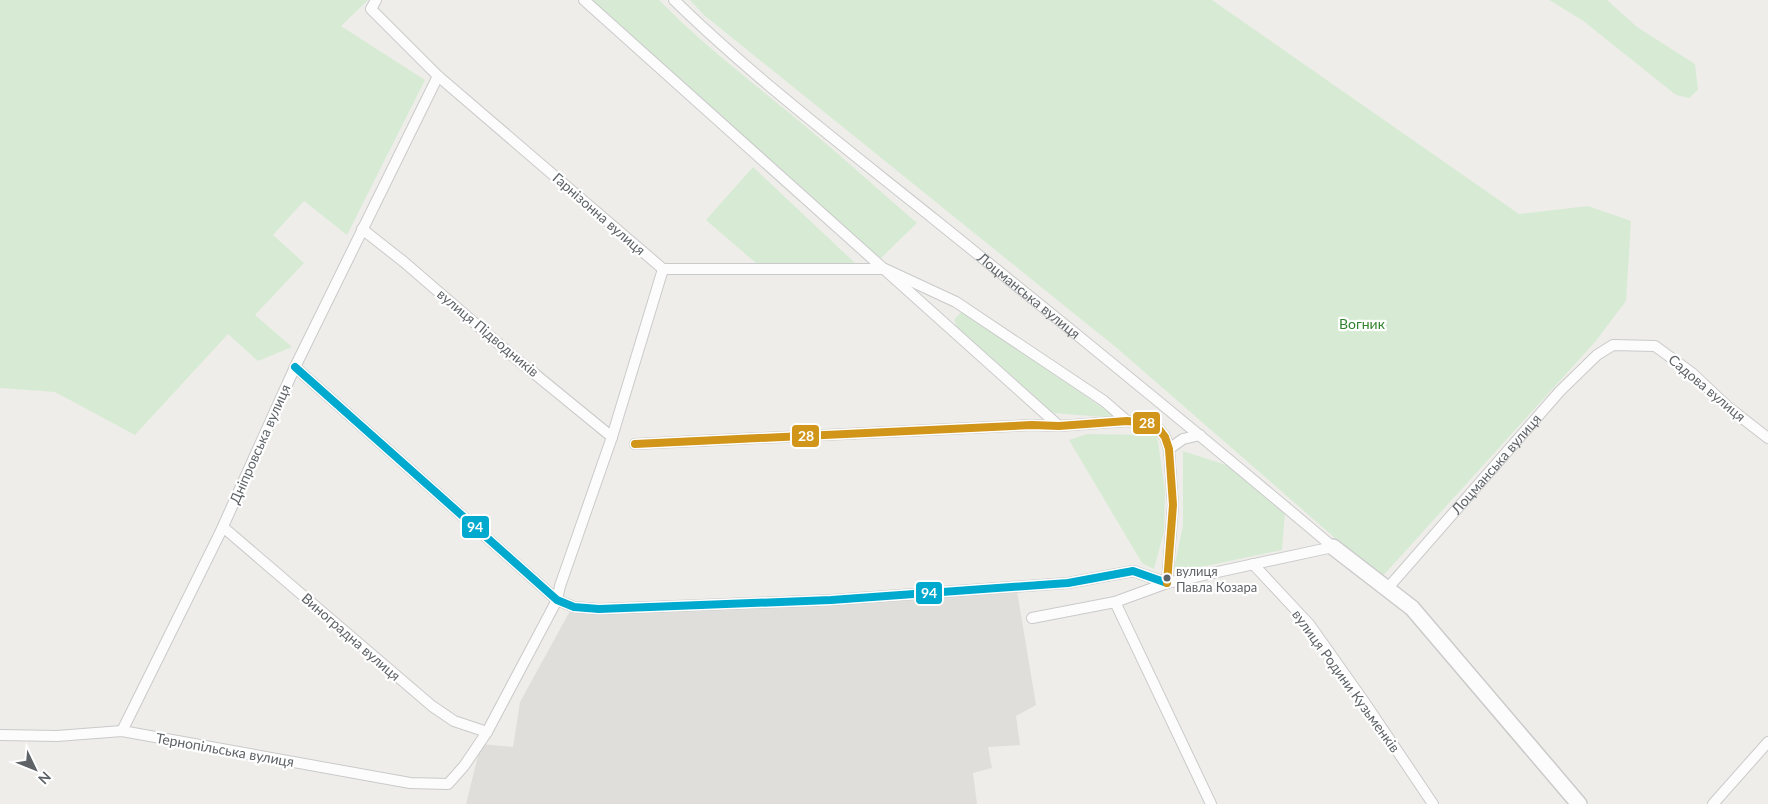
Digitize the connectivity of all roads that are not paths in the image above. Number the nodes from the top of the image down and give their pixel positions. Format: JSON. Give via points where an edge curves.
{"nodes":[{"id":1,"x":584,"y":0,"type":"edge"},
{"id":2,"x":674,"y":0,"type":"edge"},
{"id":3,"x":374,"y":4,"type":"edge"},
{"id":4,"x":438,"y":76,"type":"junction"},
{"id":5,"x":362,"y":229,"type":"junction"},
{"id":6,"x":663,"y":269,"type":"junction"},
{"id":7,"x":885,"y":269,"type":"junction"},
{"id":8,"x":1613,"y":345,"type":"joint"},
{"id":9,"x":295,"y":368,"type":"junction"},
{"id":10,"x":1127,"y":422,"type":"junction"},
{"id":11,"x":1059,"y":426,"type":"junction"},
{"id":12,"x":1200,"y":436,"type":"junction"},
{"id":13,"x":612,"y":437,"type":"junction"},
{"id":14,"x":1768,"y":438,"type":"edge"},
{"id":15,"x":635,"y":444,"type":"dead end"},
{"id":16,"x":1169,"y":449,"type":"junction"},
{"id":17,"x":223,"y":527,"type":"junction"},
{"id":18,"x":1333,"y":547,"type":"junction"},
{"id":19,"x":1253,"y":564,"type":"junction"},
{"id":20,"x":1167,"y":583,"type":"junction"},
{"id":21,"x":1387,"y":589,"type":"junction"},
{"id":22,"x":557,"y":600,"type":"junction"},
{"id":23,"x":1115,"y":602,"type":"junction"},
{"id":24,"x":1032,"y":618,"type":"dead end"},
{"id":25,"x":122,"y":731,"type":"junction"},
{"id":26,"x":487,"y":732,"type":"junction"},
{"id":27,"x":0,"y":735,"type":"edge"},
{"id":28,"x":1768,"y":742,"type":"edge"},
{"id":29,"x":1211,"y":804,"type":"edge"},
{"id":30,"x":1433,"y":804,"type":"edge"},
{"id":31,"x":1578,"y":804,"type":"edge"},
{"id":32,"x":1713,"y":804,"type":"edge"}],
"edges":[{"from":1,"to":7,"type":"street"},
{"from":2,"to":12,"type":"street","name":"Лоцманська вулиця","via":[[707,32],[826,132]]},
{"from":3,"to":4,"type":"street","name":"Гарнізонна вулиця"},
{"from":4,"to":5,"type":"street","name":"Дніпровська вулиця"},
{"from":4,"to":6,"type":"street","name":"Гарнізонна вулиця"},
{"from":5,"to":9,"type":"street","name":"Дніпровська вулиця"},
{"from":5,"to":13,"type":"street","name":"вулиця Підводників"},
{"from":6,"to":7,"type":"street"},
{"from":6,"to":13,"type":"street"},
{"from":7,"to":10,"type":"street","via":[[956,302],[1104,401]]},
{"from":7,"to":11,"type":"street"},
{"from":8,"to":14,"type":"street","name":"Садова вулиця","via":[[1655,346]]},
{"from":8,"to":21,"type":"street","name":"Лоцманська вулиця","via":[[1597,355],[1560,391]]},
{"from":9,"to":17,"type":"street","name":"Дніпровська вулиця"},
{"from":9,"to":22,"type":"street"},
{"from":10,"to":11,"type":"street"},
{"from":10,"to":16,"type":"street","via":[[1146,423],[1158,428]]},
{"from":11,"to":15,"type":"street"},
{"from":12,"to":16,"type":"street","via":[[1183,439]]},
{"from":12,"to":18,"type":"street","name":"Лоцманська вулиця"},
{"from":13,"to":22,"type":"street"},
{"from":16,"to":20,"type":"street","via":[[1173,505]]},
{"from":17,"to":25,"type":"street","name":"Дніпровська вулиця"},
{"from":17,"to":26,"type":"street","name":"Виноградна вулиця","via":[[432,706],[454,721]]},
{"from":18,"to":19,"type":"street"},
{"from":18,"to":21,"type":"street","name":"Лоцманська вулиця"},
{"from":19,"to":20,"type":"street"},
{"from":19,"to":30,"type":"street","name":"вулиця Родини Кузьменків","via":[[1309,624]]},
{"from":20,"to":22,"type":"street","via":[[1133,571],[1068,583],[831,600],[599,609]]},
{"from":20,"to":23,"type":"street"},
{"from":21,"to":31,"type":"street","name":"Лоцманська вулиця","via":[[1412,608]]},
{"from":22,"to":26,"type":"street"},
{"from":23,"to":24,"type":"street"},
{"from":23,"to":29,"type":"street"},
{"from":25,"to":26,"type":"street","name":"Тернопільська вулиця","via":[[410,784],[448,784]]},
{"from":25,"to":27,"type":"street","name":"Тернопільська вулиця","via":[[56,736]]},
{"from":28,"to":32,"type":"street"}]}
